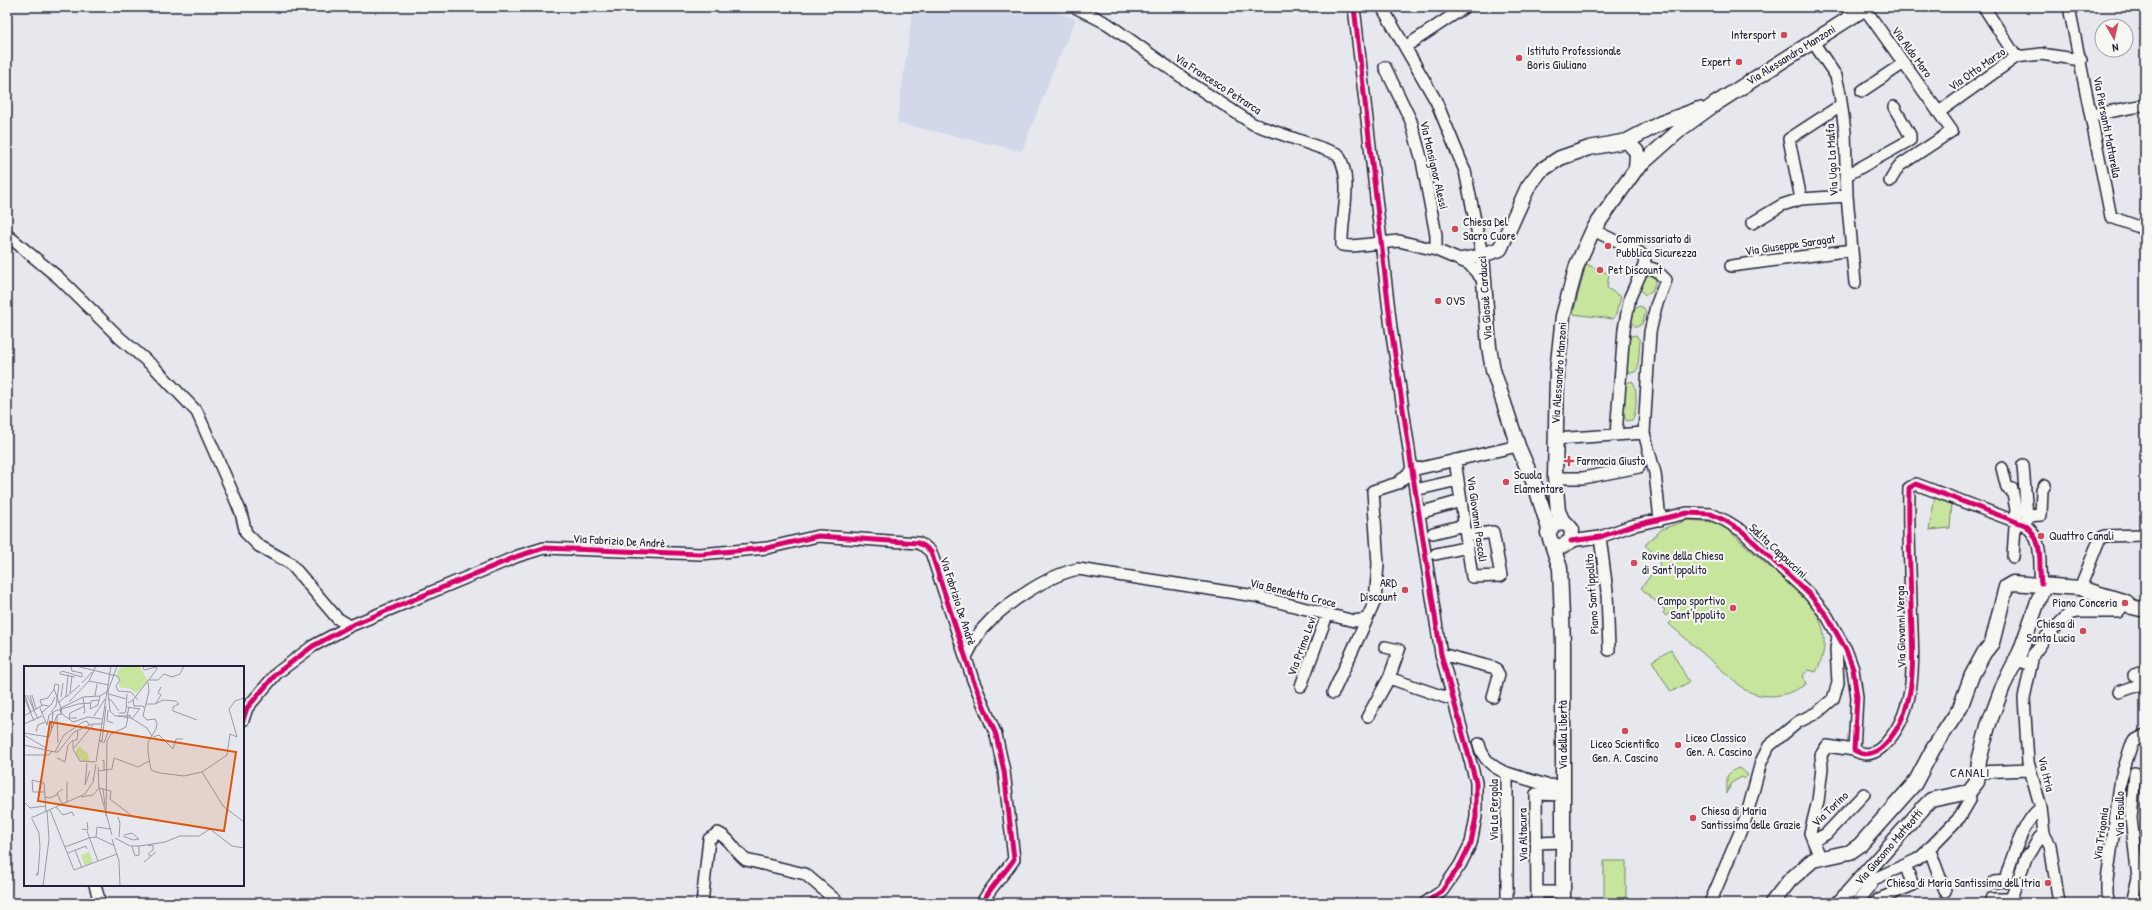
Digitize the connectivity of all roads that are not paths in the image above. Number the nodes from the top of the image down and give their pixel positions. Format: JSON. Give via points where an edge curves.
{"nodes":[{"id":1,"x":1075,"y":7,"type":"edge"},
{"id":2,"x":1354,"y":7,"type":"edge"},
{"id":3,"x":1382,"y":7,"type":"edge"},
{"id":4,"x":1466,"y":7,"type":"edge"},
{"id":5,"x":1984,"y":7,"type":"edge"},
{"id":6,"x":2070,"y":7,"type":"edge"},
{"id":7,"x":1866,"y":8,"type":"edge"},
{"id":8,"x":1813,"y":42,"type":"junction"},
{"id":9,"x":1405,"y":47,"type":"junction"},
{"id":10,"x":2016,"y":57,"type":"junction"},
{"id":11,"x":2081,"y":60,"type":"junction"},
{"id":12,"x":1904,"y":63,"type":"junction"},
{"id":13,"x":1385,"y":67,"type":"dead end"},
{"id":14,"x":1862,"y":91,"type":"dead end"},
{"id":15,"x":1841,"y":104,"type":"junction"},
{"id":16,"x":2145,"y":105,"type":"edge"},
{"id":17,"x":1894,"y":107,"type":"dead end"},
{"id":18,"x":1939,"y":112,"type":"junction"},
{"id":19,"x":2092,"y":115,"type":"junction"},
{"id":20,"x":1681,"y":122,"type":"junction"},
{"id":21,"x":1627,"y":141,"type":"junction"},
{"id":22,"x":1890,"y":152,"type":"junction"},
{"id":23,"x":1899,"y":166,"type":"junction"},
{"id":24,"x":1636,"y":169,"type":"junction"},
{"id":25,"x":1847,"y":175,"type":"junction"},
{"id":26,"x":1890,"y":181,"type":"dead end"},
{"id":27,"x":1847,"y":196,"type":"junction"},
{"id":28,"x":1801,"y":199,"type":"junction"},
{"id":29,"x":1752,"y":223,"type":"dead end"},
{"id":30,"x":1593,"y":230,"type":"junction"},
{"id":31,"x":2145,"y":230,"type":"edge"},
{"id":32,"x":7,"y":235,"type":"edge"},
{"id":33,"x":1382,"y":243,"type":"junction"},
{"id":34,"x":1500,"y":249,"type":"junction"},
{"id":35,"x":1436,"y":250,"type":"junction"},
{"id":36,"x":1852,"y":250,"type":"junction"},
{"id":37,"x":1482,"y":255,"type":"junction"},
{"id":38,"x":1459,"y":259,"type":"junction"},
{"id":39,"x":1644,"y":266,"type":"junction"},
{"id":40,"x":1731,"y":266,"type":"dead end"},
{"id":41,"x":1485,"y":282,"type":"junction"},
{"id":42,"x":1855,"y":283,"type":"dead end"},
{"id":43,"x":1644,"y":433,"type":"junction"},
{"id":44,"x":1616,"y":435,"type":"junction"},
{"id":45,"x":1555,"y":439,"type":"junction"},
{"id":46,"x":1518,"y":446,"type":"junction"},
{"id":47,"x":1455,"y":460,"type":"junction"},
{"id":48,"x":2023,"y":465,"type":"dead end"},
{"id":49,"x":1640,"y":467,"type":"dead end"},
{"id":50,"x":2002,"y":468,"type":"dead end"},
{"id":51,"x":1412,"y":470,"type":"junction"},
{"id":52,"x":1555,"y":478,"type":"junction"},
{"id":53,"x":1458,"y":480,"type":"junction"},
{"id":54,"x":2045,"y":485,"type":"dead end"},
{"id":55,"x":1415,"y":490,"type":"junction"},
{"id":56,"x":1461,"y":501,"type":"junction"},
{"id":57,"x":1419,"y":513,"type":"junction"},
{"id":58,"x":2015,"y":519,"type":"junction"},
{"id":59,"x":1660,"y":520,"type":"junction"},
{"id":60,"x":2026,"y":521,"type":"junction"},
{"id":61,"x":1433,"y":533,"type":"dead end"},
{"id":62,"x":2145,"y":535,"type":"edge"},
{"id":63,"x":1466,"y":536,"type":"junction"},
{"id":64,"x":1565,"y":537,"type":"junction"},
{"id":65,"x":1597,"y":537,"type":"junction"},
{"id":66,"x":1436,"y":554,"type":"dead end"},
{"id":67,"x":2013,"y":558,"type":"dead end"},
{"id":68,"x":2041,"y":584,"type":"junction"},
{"id":69,"x":2080,"y":588,"type":"junction"},
{"id":70,"x":2126,"y":602,"type":"junction"},
{"id":71,"x":2145,"y":610,"type":"edge"},
{"id":72,"x":1327,"y":615,"type":"junction"},
{"id":73,"x":1367,"y":619,"type":"junction"},
{"id":74,"x":350,"y":626,"type":"junction"},
{"id":75,"x":1838,"y":636,"type":"junction"},
{"id":76,"x":1385,"y":646,"type":"dead end"},
{"id":77,"x":1608,"y":650,"type":"dead end"},
{"id":78,"x":1441,"y":654,"type":"junction"},
{"id":79,"x":966,"y":657,"type":"junction"},
{"id":80,"x":2016,"y":660,"type":"junction"},
{"id":81,"x":2031,"y":665,"type":"junction"},
{"id":82,"x":2145,"y":671,"type":"edge"},
{"id":83,"x":2134,"y":676,"type":"dead end"},
{"id":84,"x":1389,"y":678,"type":"junction"},
{"id":85,"x":2145,"y":679,"type":"edge"},
{"id":86,"x":1301,"y":686,"type":"dead end"},
{"id":87,"x":2119,"y":692,"type":"dead end"},
{"id":88,"x":1333,"y":693,"type":"dead end"},
{"id":89,"x":1493,"y":697,"type":"dead end"},
{"id":90,"x":1453,"y":700,"type":"junction"},
{"id":91,"x":1368,"y":716,"type":"dead end"},
{"id":92,"x":244,"y":719,"type":"edge"},
{"id":93,"x":2145,"y":735,"type":"edge"},
{"id":94,"x":1479,"y":744,"type":"dead end"},
{"id":95,"x":1854,"y":750,"type":"junction"},
{"id":96,"x":2029,"y":770,"type":"junction"},
{"id":97,"x":1979,"y":772,"type":"junction"},
{"id":98,"x":1507,"y":773,"type":"junction"},
{"id":99,"x":2135,"y":773,"type":"dead end"},
{"id":100,"x":1563,"y":790,"type":"junction"},
{"id":101,"x":1969,"y":792,"type":"junction"},
{"id":102,"x":1864,"y":794,"type":"dead end"},
{"id":103,"x":2041,"y":808,"type":"junction"},
{"id":104,"x":2044,"y":834,"type":"junction"},
{"id":105,"x":1813,"y":841,"type":"junction"},
{"id":106,"x":1563,"y":842,"type":"junction"},
{"id":107,"x":1536,"y":843,"type":"junction"},
{"id":108,"x":1928,"y":848,"type":"junction"},
{"id":109,"x":1818,"y":859,"type":"junction"},
{"id":110,"x":1905,"y":865,"type":"junction"},
{"id":111,"x":1868,"y":877,"type":"junction"},
{"id":112,"x":95,"y":886,"type":"edge"},
{"id":113,"x":2017,"y":886,"type":"junction"},
{"id":114,"x":1945,"y":891,"type":"dead end"},
{"id":115,"x":1537,"y":898,"type":"edge"},
{"id":116,"x":1563,"y":898,"type":"edge"},
{"id":117,"x":1991,"y":899,"type":"dead end"},
{"id":118,"x":100,"y":903,"type":"edge"},
{"id":119,"x":702,"y":903,"type":"edge"},
{"id":120,"x":839,"y":903,"type":"edge"},
{"id":121,"x":982,"y":903,"type":"edge"},
{"id":122,"x":1425,"y":903,"type":"edge"},
{"id":123,"x":1506,"y":903,"type":"edge"},
{"id":124,"x":1710,"y":903,"type":"edge"},
{"id":125,"x":1772,"y":903,"type":"edge"},
{"id":126,"x":1839,"y":903,"type":"edge"},
{"id":127,"x":1857,"y":903,"type":"edge"},
{"id":128,"x":1876,"y":903,"type":"edge"},
{"id":129,"x":2059,"y":903,"type":"edge"},
{"id":130,"x":2109,"y":903,"type":"edge"},
{"id":131,"x":2132,"y":903,"type":"edge"}],
"edges":[{"from":1,"to":33,"type":"street","name":"Via Francesco Petrarca","via":[[1108,24],[1253,124],[1338,154],[1344,166],[1348,188],[1341,225],[1342,245]]},
{"from":2,"to":33,"type":"street"},
{"from":3,"to":9,"type":"street","name":"Via Giosuè Carducci"},
{"from":4,"to":9,"type":"street"},
{"from":5,"to":10,"type":"street"},
{"from":6,"to":11,"type":"street","name":"Via Piersanti Mattarella"},
{"from":7,"to":8,"type":"main road","name":"Via Alessandro Manzoni"},
{"from":7,"to":12,"type":"street","name":"Via Aldo Moro"},
{"from":8,"to":15,"type":"street","name":"Via Ugo La Malfa","via":[[1836,76]]},
{"from":8,"to":20,"type":"main road","name":"Via Alessandro Manzoni"},
{"from":9,"to":37,"type":"street","name":"Via Giosuè Carducci","via":[[1436,101],[1465,171]]},
{"from":10,"to":11,"type":"street","name":"Via Otto Marzo","via":[[2042,54]]},
{"from":10,"to":18,"type":"street","name":"Via Otto Marzo"},
{"from":11,"to":19,"type":"street","name":"Via Piersanti Mattarella"},
{"from":12,"to":14,"type":"street"},
{"from":12,"to":18,"type":"street","name":"Via Aldo Moro"},
{"from":13,"to":35,"type":"street","name":"Via Monsignor Alessi","via":[[1399,94],[1415,136],[1434,221]]},
{"from":15,"to":25,"type":"street","name":"Via Ugo La Malfa"},
{"from":15,"to":28,"type":"street","via":[[1789,139]]},
{"from":16,"to":19,"type":"street"},
{"from":17,"to":22,"type":"street","via":[[1910,135],[1910,140]]},
{"from":18,"to":23,"type":"street","name":"Via Aldo Moro","via":[[1952,131]]},
{"from":19,"to":31,"type":"street","name":"Via Piersanti Mattarella","via":[[2111,217]]},
{"from":20,"to":21,"type":"main road","name":"Via Alessandro Manzoni","via":[[1661,123]]},
{"from":20,"to":24,"type":"main road","name":"Via Alessandro Manzoni"},
{"from":21,"to":24,"type":"main road","via":[[1638,152]]},
{"from":21,"to":34,"type":"main road","name":"Via Alessandro Manzoni","via":[[1589,148],[1560,158],[1540,171],[1528,187]]},
{"from":22,"to":23,"type":"street"},
{"from":22,"to":25,"type":"street"},
{"from":23,"to":26,"type":"street"},
{"from":24,"to":30,"type":"main road","name":"Via Alessandro Manzoni"},
{"from":25,"to":27,"type":"street","name":"Via Ugo La Malfa"},
{"from":27,"to":28,"type":"street"},
{"from":27,"to":36,"type":"street","name":"Via Ugo La Malfa"},
{"from":28,"to":29,"type":"street","via":[[1782,205]]},
{"from":30,"to":39,"type":"street","via":[[1640,253],[1645,260]]},
{"from":30,"to":45,"type":"main road","name":"Via Alessandro Manzoni","via":[[1577,265],[1563,316],[1557,372]]},
{"from":32,"to":74,"type":"street","via":[[59,278],[120,338],[155,368],[197,412],[236,501],[246,533],[259,546],[290,563],[337,618]]},
{"from":33,"to":35,"type":"street","name":"Via Francesco Petrarca","via":[[1399,241]]},
{"from":33,"to":51,"type":"street","via":[[1391,328]]},
{"from":34,"to":37,"type":"main road"},
{"from":34,"to":41,"type":"main road","name":"Via Alessandro Manzoni"},
{"from":35,"to":38,"type":"street","name":"Via Francesco Petrarca"},
{"from":36,"to":40,"type":"street","name":"Via Giuseppe Saragat"},
{"from":36,"to":42,"type":"street","name":"Via Ugo La Malfa"},
{"from":37,"to":38,"type":"street"},
{"from":37,"to":41,"type":"main road","name":"Via Giosuè Carducci"},
{"from":38,"to":41,"type":"street","name":"Via Francesco Petrarca","via":[[1474,268]]},
{"from":39,"to":43,"type":"street","via":[[1656,270],[1666,280],[1650,332]]},
{"from":39,"to":44,"type":"street","via":[[1630,297],[1624,329]]},
{"from":41,"to":46,"type":"main road","name":"Via Giosuè Carducci","via":[[1488,347]]},
{"from":43,"to":44,"type":"street"},
{"from":43,"to":59,"type":"street","via":[[1655,473]]},
{"from":44,"to":45,"type":"street"},
{"from":45,"to":52,"type":"main road","name":"Via Alessandro Manzoni"},
{"from":46,"to":47,"type":"street"},
{"from":46,"to":64,"type":"main road","name":"Via Giosuè Carducci","via":[[1536,488],[1549,529],[1555,523]]},
{"from":47,"to":51,"type":"street"},
{"from":47,"to":53,"type":"street","name":"Via Giovanni Pascoli"},
{"from":48,"to":60,"type":"street"},
{"from":49,"to":52,"type":"street","via":[[1590,477]]},
{"from":50,"to":58,"type":"street","via":[[2007,488],[2012,488]]},
{"from":51,"to":55,"type":"street"},
{"from":51,"to":73,"type":"street","via":[[1398,483],[1373,491],[1378,564],[1375,601]]},
{"from":52,"to":64,"type":"main road","name":"Via Alessandro Manzoni","via":[[1558,511]]},
{"from":53,"to":55,"type":"street"},
{"from":53,"to":56,"type":"street","name":"Via Giovanni Pascoli"},
{"from":54,"to":60,"type":"street","via":[[2042,490],[2041,515]]},
{"from":55,"to":57,"type":"street"},
{"from":56,"to":57,"type":"street"},
{"from":56,"to":63,"type":"street","name":"Via Giovanni Pascoli"},
{"from":57,"to":78,"type":"street"},
{"from":58,"to":60,"type":"street"},
{"from":58,"to":67,"type":"street"},
{"from":58,"to":95,"type":"street","name":"Via Giovanni Verga","via":[[1916,484],[1909,488],[1914,654],[1911,684],[1900,719],[1886,742],[1875,752],[1867,754]]},
{"from":59,"to":65,"type":"street","name":"Piano Sant'Ippolito"},
{"from":59,"to":75,"type":"street","name":"Salita Cappuccini","via":[[1687,513],[1711,514],[1742,531],[1810,595],[1827,616]]},
{"from":60,"to":68,"type":"street","via":[[2040,547]]},
{"from":61,"to":63,"type":"street"},
{"from":62,"to":69,"type":"street","via":[[2104,536],[2099,540]]},
{"from":63,"to":63,"type":"street","name":"Via Giovanni Pascoli","via":[[1493,532],[1501,576],[1472,576]]},
{"from":63,"to":66,"type":"street"},
{"from":64,"to":65,"type":"street","name":"Piano Sant'Ippolito"},
{"from":64,"to":100,"type":"main road","name":"Via della Libertà","via":[[1560,568]]},
{"from":65,"to":77,"type":"street","name":"Piano Sant'Ippolito","via":[[1607,592]]},
{"from":68,"to":69,"type":"main road"},
{"from":68,"to":80,"type":"main road","via":[[2042,590]]},
{"from":68,"to":109,"type":"main road","via":[[2014,583],[2006,587],[1992,643],[1972,675],[1960,708],[1933,749],[1915,783],[1860,845],[1850,852]]},
{"from":69,"to":70,"type":"main road"},
{"from":70,"to":71,"type":"main road","via":[[2132,607]]},
{"from":70,"to":81,"type":"street","name":"Via Itria","via":[[2118,612],[2069,614],[2046,637],[2033,655]]},
{"from":72,"to":73,"type":"street","name":"Via Benedetto Croce","via":[[1354,622]]},
{"from":72,"to":79,"type":"street","name":"Via Benedetto Croce","via":[[1254,596],[1078,569],[1056,576],[997,613],[982,630]]},
{"from":72,"to":86,"type":"street","name":"Via Primo Levi"},
{"from":73,"to":88,"type":"street"},
{"from":74,"to":79,"type":"street","name":"Via Fabrizio De Andrè","via":[[518,556],[544,548],[700,554],[767,548],[818,536],[918,543],[924,546],[931,552]]},
{"from":74,"to":92,"type":"street","name":"Via Fabrizio De Andrè","via":[[313,646],[277,673],[247,708]]},
{"from":75,"to":95,"type":"street","via":[[1850,660],[1857,697]]},
{"from":75,"to":124,"type":"street","via":[[1838,683],[1833,699],[1818,712],[1798,722],[1769,746],[1761,762],[1746,818]]},
{"from":76,"to":84,"type":"street","via":[[1399,650]]},
{"from":78,"to":89,"type":"street","via":[[1495,668],[1499,675]]},
{"from":78,"to":90,"type":"street"},
{"from":79,"to":121,"type":"street","name":"Via Fabrizio De Andrè","via":[[996,734],[1004,772],[1014,849],[1014,859],[990,888]]},
{"from":80,"to":81,"type":"street"},
{"from":80,"to":97,"type":"main road","via":[[1988,726]]},
{"from":81,"to":96,"type":"street","name":"Via Itria","via":[[2024,698]]},
{"from":82,"to":83,"type":"street"},
{"from":84,"to":90,"type":"street"},
{"from":84,"to":91,"type":"street"},
{"from":85,"to":87,"type":"street","via":[[2136,686]]},
{"from":90,"to":122,"type":"street","via":[[1476,782],[1476,817],[1471,843],[1460,865],[1442,891]]},
{"from":93,"to":130,"type":"street","name":"Via Trigonia","via":[[2134,741],[2124,768],[2107,880]]},
{"from":94,"to":98,"type":"street","via":[[1487,761]]},
{"from":95,"to":105,"type":"street","via":[[1827,746],[1822,751],[1818,802],[1810,833]]},
{"from":96,"to":97,"type":"street"},
{"from":96,"to":103,"type":"street","name":"Via Itria"},
{"from":97,"to":101,"type":"main road","via":[[1977,782]]},
{"from":98,"to":100,"type":"street","name":"Via La Pergola"},
{"from":98,"to":123,"type":"street","name":"Via La Pergola"},
{"from":99,"to":131,"type":"street","name":"Via Fasullo","via":[[2131,818],[2138,878]]},
{"from":100,"to":106,"type":"main road","name":"Via della Libertà"},
{"from":100,"to":107,"type":"street","name":"Via Altacura","via":[[1536,794]]},
{"from":101,"to":108,"type":"street","via":[[1970,800],[1960,817]]},
{"from":101,"to":111,"type":"main road","name":"Via Giacomo Matteotti","via":[[1931,800]]},
{"from":102,"to":105,"type":"street","name":"Via Torino","via":[[1826,834]]},
{"from":103,"to":104,"type":"street","name":"Via Itria"},
{"from":103,"to":113,"type":"street","via":[[2032,816],[2000,882]]},
{"from":104,"to":113,"type":"street","via":[[2027,855]]},
{"from":104,"to":129,"type":"street","name":"Via Itria","via":[[2050,845]]},
{"from":105,"to":109,"type":"street"},
{"from":106,"to":107,"type":"street"},
{"from":106,"to":116,"type":"main road","name":"Via della Libertà"},
{"from":107,"to":115,"type":"street","name":"Via Altacura"},
{"from":108,"to":110,"type":"street","via":[[1916,860]]},
{"from":108,"to":114,"type":"street"},
{"from":109,"to":125,"type":"main road","via":[[1813,860],[1790,880]]},
{"from":110,"to":111,"type":"street"},
{"from":110,"to":128,"type":"street","via":[[1913,885],[1879,899]]},
{"from":111,"to":126,"type":"main road","name":"Via Giacomo Matteotti"},
{"from":111,"to":127,"type":"street","via":[[1871,885]]},
{"from":112,"to":118,"type":"street"},
{"from":113,"to":117,"type":"street","via":[[2012,899]]},
{"from":115,"to":116,"type":"street"},
{"from":119,"to":120,"type":"street","via":[[709,838],[718,833],[746,860],[805,874]]}]}
